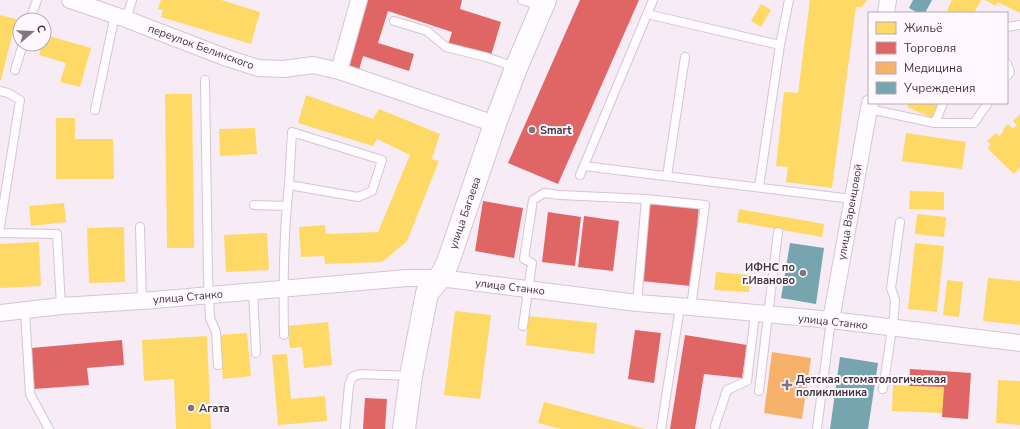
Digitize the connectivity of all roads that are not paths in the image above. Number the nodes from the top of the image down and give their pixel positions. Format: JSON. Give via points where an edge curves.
{"nodes":[{"id":1,"x":37,"y":0,"type":"edge"},
{"id":2,"x":70,"y":0,"type":"edge"},
{"id":3,"x":132,"y":0,"type":"edge"},
{"id":4,"x":359,"y":0,"type":"edge"},
{"id":5,"x":653,"y":0,"type":"edge"},
{"id":6,"x":789,"y":0,"type":"edge"},
{"id":7,"x":888,"y":0,"type":"edge"},
{"id":8,"x":536,"y":2,"type":"edge"},
{"id":9,"x":33,"y":12,"type":"edge"},
{"id":10,"x":886,"y":12,"type":"edge"},
{"id":11,"x":647,"y":14,"type":"junction"},
{"id":12,"x":120,"y":17,"type":"junction"},
{"id":13,"x":394,"y":21,"type":"dead end"},
{"id":14,"x":1020,"y":25,"type":"edge"},
{"id":15,"x":1008,"y":27,"type":"edge"},
{"id":16,"x":780,"y":45,"type":"junction"},
{"id":17,"x":21,"y":52,"type":"edge"},
{"id":18,"x":685,"y":57,"type":"dead end"},
{"id":19,"x":516,"y":68,"type":"junction"},
{"id":20,"x":15,"y":70,"type":"dead end"},
{"id":21,"x":339,"y":70,"type":"junction"},
{"id":22,"x":205,"y":80,"type":"dead end"},
{"id":23,"x":0,"y":91,"type":"edge"},
{"id":24,"x":943,"y":104,"type":"edge"},
{"id":25,"x":987,"y":104,"type":"edge"},
{"id":26,"x":869,"y":106,"type":"edge"},
{"id":27,"x":95,"y":110,"type":"dead end"},
{"id":28,"x":935,"y":123,"type":"junction"},
{"id":29,"x":495,"y":124,"type":"junction"},
{"id":30,"x":584,"y":166,"type":"junction"},
{"id":31,"x":580,"y":175,"type":"dead end"},
{"id":32,"x":667,"y":176,"type":"junction"},
{"id":33,"x":289,"y":185,"type":"junction"},
{"id":34,"x":759,"y":188,"type":"junction"},
{"id":35,"x":646,"y":199,"type":"junction"},
{"id":36,"x":852,"y":199,"type":"junction"},
{"id":37,"x":254,"y":205,"type":"dead end"},
{"id":38,"x":286,"y":206,"type":"junction"},
{"id":39,"x":900,"y":222,"type":"dead end"},
{"id":40,"x":0,"y":227,"type":"edge"},
{"id":41,"x":140,"y":227,"type":"dead end"},
{"id":42,"x":778,"y":232,"type":"dead end"},
{"id":43,"x":0,"y":233,"type":"edge"},
{"id":44,"x":440,"y":278,"type":"junction"},
{"id":45,"x":284,"y":289,"type":"junction"},
{"id":46,"x":528,"y":290,"type":"junction"},
{"id":47,"x":253,"y":291,"type":"junction"},
{"id":48,"x":208,"y":295,"type":"junction"},
{"id":49,"x":142,"y":301,"type":"junction"},
{"id":50,"x":637,"y":303,"type":"junction"},
{"id":51,"x":61,"y":306,"type":"junction"},
{"id":52,"x":686,"y":307,"type":"junction"},
{"id":53,"x":25,"y":311,"type":"junction"},
{"id":54,"x":0,"y":313,"type":"edge"},
{"id":55,"x":761,"y":315,"type":"junction"},
{"id":56,"x":830,"y":320,"type":"junction"},
{"id":57,"x":523,"y":326,"type":"dead end"},
{"id":58,"x":892,"y":328,"type":"junction"},
{"id":59,"x":284,"y":335,"type":"dead end"},
{"id":60,"x":1020,"y":343,"type":"edge"},
{"id":61,"x":256,"y":353,"type":"dead end"},
{"id":62,"x":218,"y":365,"type":"dead end"},
{"id":63,"x":411,"y":376,"type":"junction"},
{"id":64,"x":883,"y":389,"type":"dead end"},
{"id":65,"x":759,"y":391,"type":"dead end"},
{"id":66,"x":715,"y":426,"type":"dead end"},
{"id":67,"x":49,"y":429,"type":"edge"},
{"id":68,"x":345,"y":429,"type":"edge"},
{"id":69,"x":404,"y":429,"type":"edge"},
{"id":70,"x":661,"y":429,"type":"edge"},
{"id":71,"x":817,"y":429,"type":"edge"}],
"edges":[{"from":1,"to":9,"type":"lane"},
{"from":2,"to":12,"type":"street","name":"переулок Белинского"},
{"from":3,"to":12,"type":"lane"},
{"from":4,"to":21,"type":"street"},
{"from":5,"to":11,"type":"lane"},
{"from":6,"to":16,"type":"lane"},
{"from":7,"to":10,"type":"street"},
{"from":8,"to":19,"type":"street","name":"улица Багаева"},
{"from":11,"to":16,"type":"lane"},
{"from":11,"to":30,"type":"lane"},
{"from":12,"to":21,"type":"street","name":"переулок Белинского","via":[[258,68],[284,69],[313,65]]},
{"from":12,"to":27,"type":"lane"},
{"from":13,"to":19,"type":"lane","via":[[427,31],[446,47]]},
{"from":14,"to":15,"type":"lane"},
{"from":16,"to":34,"type":"lane"},
{"from":17,"to":20,"type":"lane"},
{"from":18,"to":32,"type":"lane"},
{"from":19,"to":29,"type":"street","name":"улица Багаева"},
{"from":21,"to":29,"type":"street","name":"переулок Белинского"},
{"from":22,"to":48,"type":"lane"},
{"from":23,"to":40,"type":"lane","via":[[20,100]]},
{"from":24,"to":28,"type":"lane"},
{"from":25,"to":28,"type":"lane","via":[[974,123]]},
{"from":26,"to":28,"type":"lane"},
{"from":26,"to":36,"type":"street","name":"улица Варенцовой"},
{"from":29,"to":44,"type":"street","name":"улица Багаева","via":[[448,262]]},
{"from":30,"to":31,"type":"lane"},
{"from":30,"to":32,"type":"lane"},
{"from":32,"to":34,"type":"lane"},
{"from":33,"to":33,"type":"lane","via":[[358,197],[372,191],[382,160],[292,132]]},
{"from":33,"to":38,"type":"lane"},
{"from":34,"to":36,"type":"lane"},
{"from":35,"to":46,"type":"lane","via":[[544,193],[533,200],[524,259],[532,263]]},
{"from":35,"to":50,"type":"lane"},
{"from":35,"to":52,"type":"lane","via":[[704,205]]},
{"from":36,"to":56,"type":"street","name":"улица Варенцовой"},
{"from":37,"to":38,"type":"lane"},
{"from":38,"to":45,"type":"lane"},
{"from":39,"to":58,"type":"lane","via":[[891,288],[895,300]]},
{"from":41,"to":49,"type":"lane"},
{"from":42,"to":55,"type":"lane"},
{"from":43,"to":51,"type":"lane","via":[[57,234]]},
{"from":44,"to":45,"type":"street","name":"улица Станко","via":[[406,278]]},
{"from":44,"to":46,"type":"street","name":"улица Станко"},
{"from":44,"to":63,"type":"street","name":"улица Багаева","via":[[427,293]]},
{"from":45,"to":47,"type":"street","name":"улица Станко"},
{"from":45,"to":59,"type":"lane"},
{"from":46,"to":50,"type":"street","name":"улица Станко"},
{"from":46,"to":57,"type":"lane"},
{"from":47,"to":48,"type":"street","name":"улица Станко"},
{"from":47,"to":61,"type":"lane"},
{"from":48,"to":49,"type":"street","name":"улица Станко"},
{"from":48,"to":62,"type":"lane","via":[[210,318],[216,332]]},
{"from":49,"to":51,"type":"street","name":"улица Станко"},
{"from":50,"to":52,"type":"street","name":"улица Станко"},
{"from":51,"to":53,"type":"street","name":"улица Станко"},
{"from":52,"to":55,"type":"street","name":"улица Станко"},
{"from":52,"to":70,"type":"lane"},
{"from":53,"to":54,"type":"street","name":"улица Станко"},
{"from":53,"to":67,"type":"lane","via":[[30,394]]},
{"from":55,"to":56,"type":"street","name":"улица Станко"},
{"from":55,"to":65,"type":"lane"},
{"from":55,"to":66,"type":"lane","via":[[747,381],[727,390]]},
{"from":56,"to":58,"type":"street","name":"улица Станко"},
{"from":56,"to":71,"type":"lane"},
{"from":58,"to":60,"type":"street","name":"улица Станко"},
{"from":58,"to":64,"type":"lane"},
{"from":63,"to":68,"type":"lane","via":[[360,374],[352,377]]},
{"from":63,"to":69,"type":"street","name":"улица Багаева"}]}
